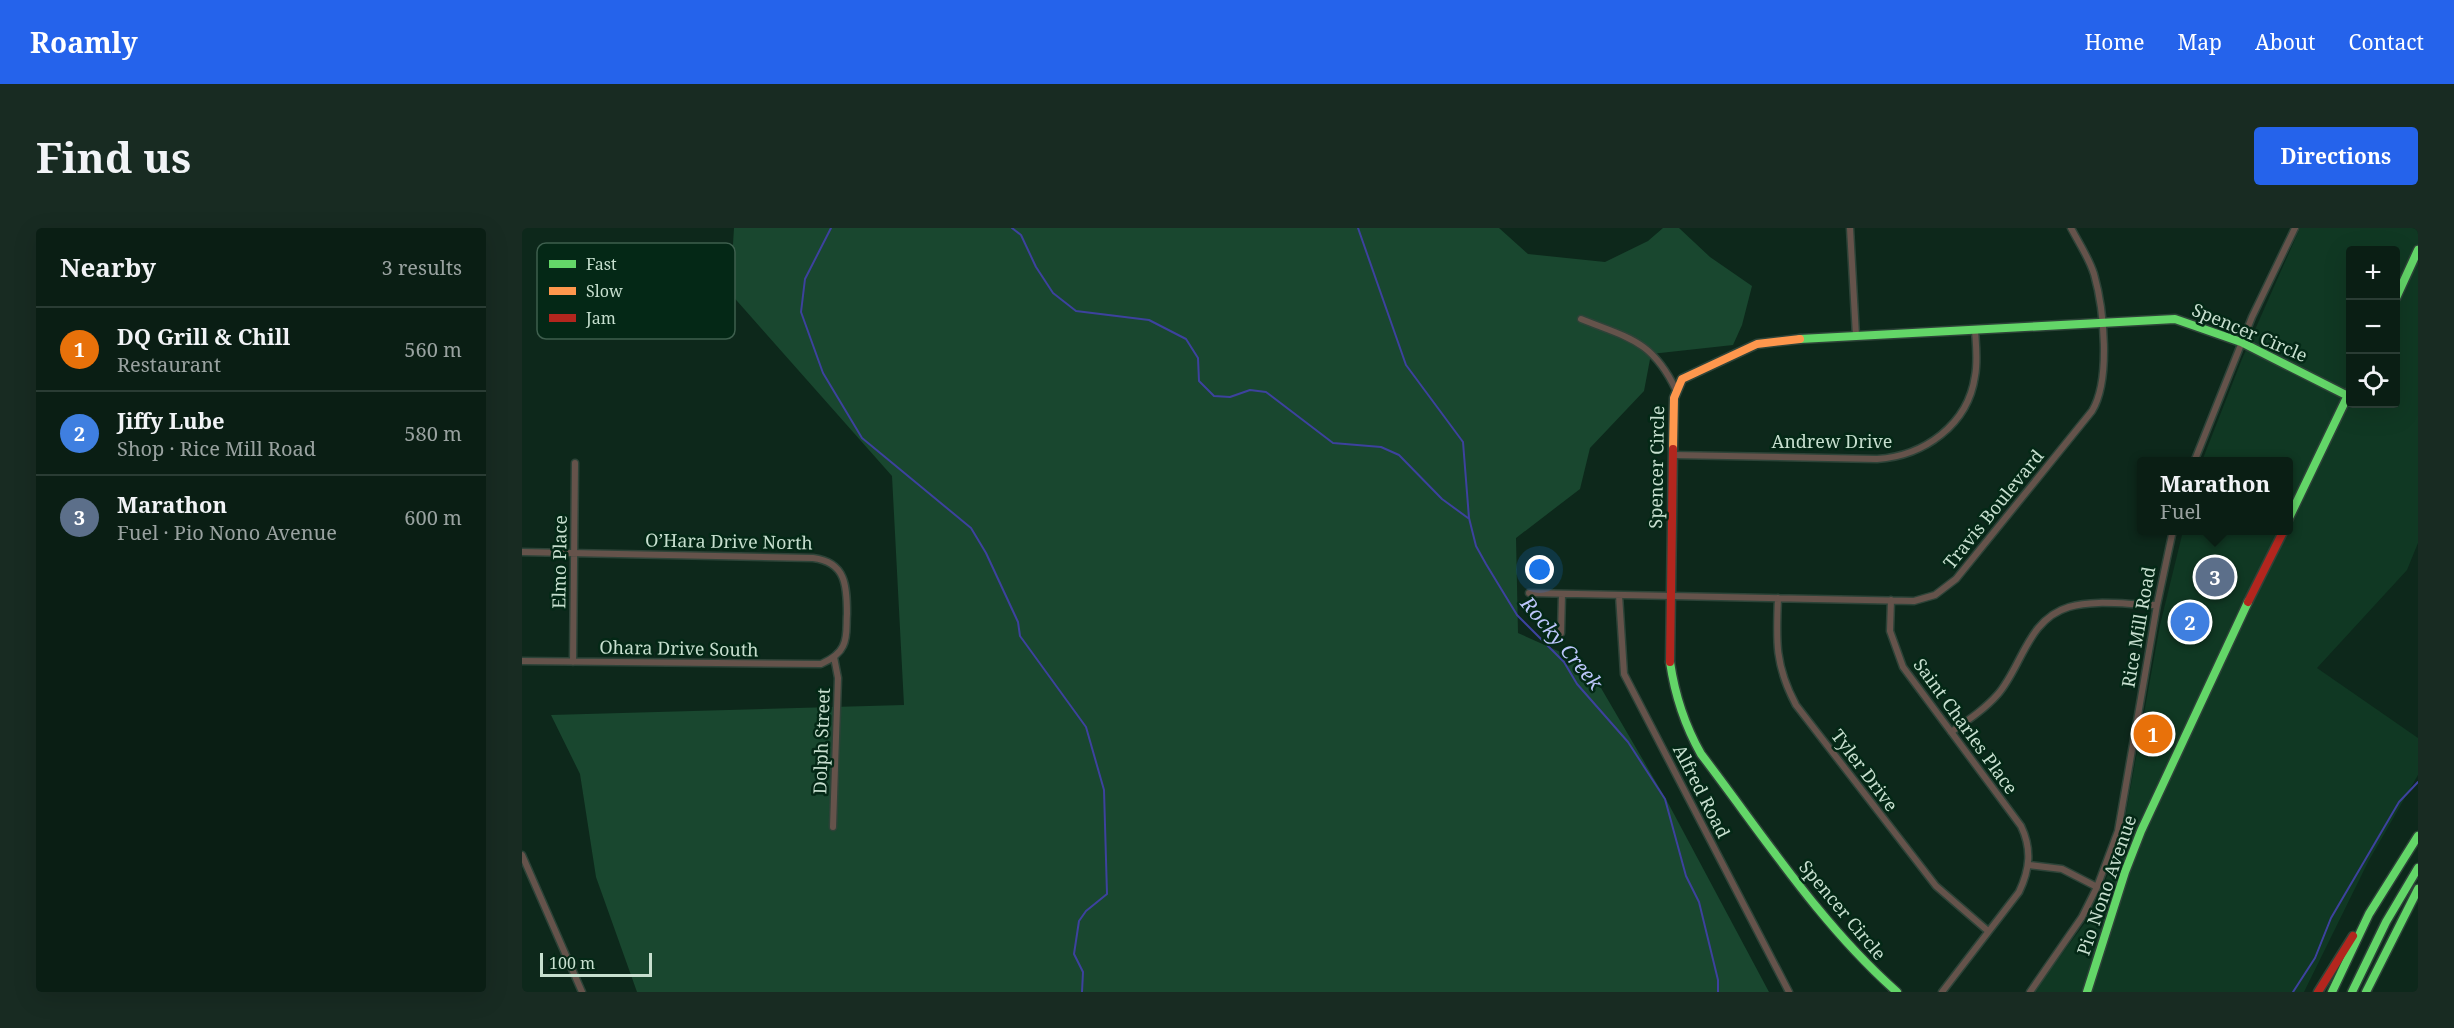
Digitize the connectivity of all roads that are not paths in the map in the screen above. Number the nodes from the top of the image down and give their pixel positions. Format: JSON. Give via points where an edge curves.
{"nodes":[{"id":1,"x":1850,"y":228,"type":"edge"},
{"id":2,"x":2071,"y":228,"type":"edge"},
{"id":3,"x":2295,"y":228,"type":"edge"},
{"id":4,"x":2418,"y":250,"type":"edge"},
{"id":5,"x":2400,"y":289,"type":"edge"},
{"id":6,"x":1581,"y":319,"type":"dead end"},
{"id":7,"x":2102,"y":323,"type":"junction"},
{"id":8,"x":1975,"y":330,"type":"junction"},
{"id":9,"x":1856,"y":336,"type":"junction"},
{"id":10,"x":2241,"y":342,"type":"junction"},
{"id":11,"x":1676,"y":390,"type":"junction"},
{"id":12,"x":2346,"y":392,"type":"edge"},
{"id":13,"x":2346,"y":399,"type":"edge"},
{"id":14,"x":1673,"y":455,"type":"junction"},
{"id":15,"x":2195,"y":457,"type":"edge"},
{"id":16,"x":575,"y":463,"type":"dead end"},
{"id":17,"x":2293,"y":512,"type":"edge"},
{"id":18,"x":2172,"y":535,"type":"edge"},
{"id":19,"x":2282,"y":535,"type":"edge"},
{"id":20,"x":522,"y":552,"type":"edge"},
{"id":21,"x":574,"y":553,"type":"junction"},
{"id":22,"x":1529,"y":593,"type":"dead end"},
{"id":23,"x":1562,"y":594,"type":"junction"},
{"id":24,"x":1619,"y":595,"type":"junction"},
{"id":25,"x":1670,"y":597,"type":"junction"},
{"id":26,"x":1778,"y":598,"type":"junction"},
{"id":27,"x":1891,"y":600,"type":"junction"},
{"id":28,"x":2157,"y":605,"type":"junction"},
{"id":29,"x":1561,"y":633,"type":"dead end"},
{"id":30,"x":834,"y":657,"type":"junction"},
{"id":31,"x":522,"y":661,"type":"edge"},
{"id":32,"x":573,"y":662,"type":"junction"},
{"id":33,"x":1951,"y":732,"type":"junction"},
{"id":34,"x":833,"y":827,"type":"dead end"},
{"id":35,"x":2418,"y":836,"type":"edge"},
{"id":36,"x":522,"y":855,"type":"edge"},
{"id":37,"x":2029,"y":865,"type":"junction"},
{"id":38,"x":2418,"y":868,"type":"edge"},
{"id":39,"x":530,"y":873,"type":"junction"},
{"id":40,"x":522,"y":876,"type":"edge"},
{"id":41,"x":2097,"y":887,"type":"junction"},
{"id":42,"x":2418,"y":889,"type":"edge"},
{"id":43,"x":2370,"y":914,"type":"junction"},
{"id":44,"x":1988,"y":931,"type":"junction"},
{"id":45,"x":582,"y":992,"type":"edge"},
{"id":46,"x":1789,"y":992,"type":"edge"},
{"id":47,"x":1897,"y":992,"type":"edge"},
{"id":48,"x":1942,"y":992,"type":"edge"},
{"id":49,"x":2030,"y":992,"type":"edge"},
{"id":50,"x":2087,"y":992,"type":"edge"},
{"id":51,"x":2318,"y":992,"type":"edge"},
{"id":52,"x":2332,"y":992,"type":"edge"},
{"id":53,"x":2352,"y":992,"type":"edge"},
{"id":54,"x":2366,"y":992,"type":"edge"}],
"edges":[{"from":1,"to":9,"type":"street"},
{"from":2,"to":7,"type":"street","name":"Travis Boulevard","via":[[2094,274]]},
{"from":3,"to":10,"type":"street"},
{"from":4,"to":5,"type":"main road"},
{"from":6,"to":11,"type":"street","via":[[1644,346],[1660,361]]},
{"from":7,"to":8,"type":"main road","name":"Spencer Circle"},
{"from":7,"to":10,"type":"main road","name":"Spencer Circle","via":[[2175,319]]},
{"from":7,"to":27,"type":"street","name":"Travis Boulevard","via":[[2102,384],[2091,411],[1956,579],[1925,599]]},
{"from":8,"to":9,"type":"main road","name":"Spencer Circle"},
{"from":8,"to":14,"type":"street","name":"Andrew Drive","via":[[1975,378],[1965,406],[1949,428],[1918,450],[1877,459]]},
{"from":9,"to":11,"type":"main road","name":"Spencer Circle","via":[[1757,344],[1686,377]]},
{"from":10,"to":12,"type":"main road","name":"Spencer Circle"},
{"from":10,"to":15,"type":"street"},
{"from":11,"to":14,"type":"main road","name":"Spencer Circle"},
{"from":13,"to":17,"type":"main road"},
{"from":14,"to":25,"type":"main road","name":"Spencer Circle"},
{"from":16,"to":21,"type":"street","name":"Elmo Place"},
{"from":18,"to":28,"type":"street","name":"Rice Mill Road"},
{"from":19,"to":50,"type":"main road","name":"Pio Nono Avenue","via":[[2141,831]]},
{"from":20,"to":21,"type":"street","name":"O’Hara Drive North"},
{"from":21,"to":30,"type":"street","name":"O’Hara Drive North","via":[[829,561],[843,574],[847,588],[845,640]]},
{"from":21,"to":32,"type":"street","name":"Elmo Place"},
{"from":22,"to":23,"type":"street","name":"Travis Boulevard"},
{"from":23,"to":24,"type":"street","name":"Travis Boulevard"},
{"from":23,"to":29,"type":"street"},
{"from":24,"to":25,"type":"street","name":"Travis Boulevard"},
{"from":24,"to":46,"type":"street","name":"Alfred Road","via":[[1624,674]]},
{"from":25,"to":26,"type":"street","name":"Travis Boulevard"},
{"from":25,"to":47,"type":"main road","name":"Spencer Circle","via":[[1672,678],[1685,726],[1701,754],[1835,930]]},
{"from":26,"to":27,"type":"street","name":"Travis Boulevard"},
{"from":26,"to":44,"type":"street","name":"Tyler Drive","via":[[1778,663],[1796,705],[1936,886]]},
{"from":27,"to":33,"type":"street","name":"Saint Charles Place","via":[[1890,631],[1902,667]]},
{"from":28,"to":33,"type":"street","via":[[2087,605],[2052,615],[2031,638],[1999,693]]},
{"from":28,"to":41,"type":"street","name":"Rice Mill Road","via":[[2118,831]]},
{"from":30,"to":32,"type":"street","name":"Ohara Drive South","via":[[814,664]]},
{"from":30,"to":34,"type":"street","name":"Dolph Street","via":[[838,678]]},
{"from":31,"to":32,"type":"street","name":"Ohara Drive South"},
{"from":33,"to":37,"type":"street","name":"Saint Charles Place","via":[[2021,826],[2029,850]]},
{"from":35,"to":43,"type":"main road"},
{"from":36,"to":39,"type":"street"},
{"from":37,"to":41,"type":"street","via":[[2062,869]]},
{"from":37,"to":44,"type":"street","via":[[2019,892]]},
{"from":38,"to":53,"type":"main road"},
{"from":39,"to":40,"type":"street"},
{"from":39,"to":45,"type":"street"},
{"from":41,"to":49,"type":"street","name":"Rice Mill Road","via":[[2069,937]]},
{"from":42,"to":54,"type":"main road"},
{"from":43,"to":51,"type":"main road"},
{"from":43,"to":52,"type":"main road"},
{"from":44,"to":48,"type":"street"}]}
